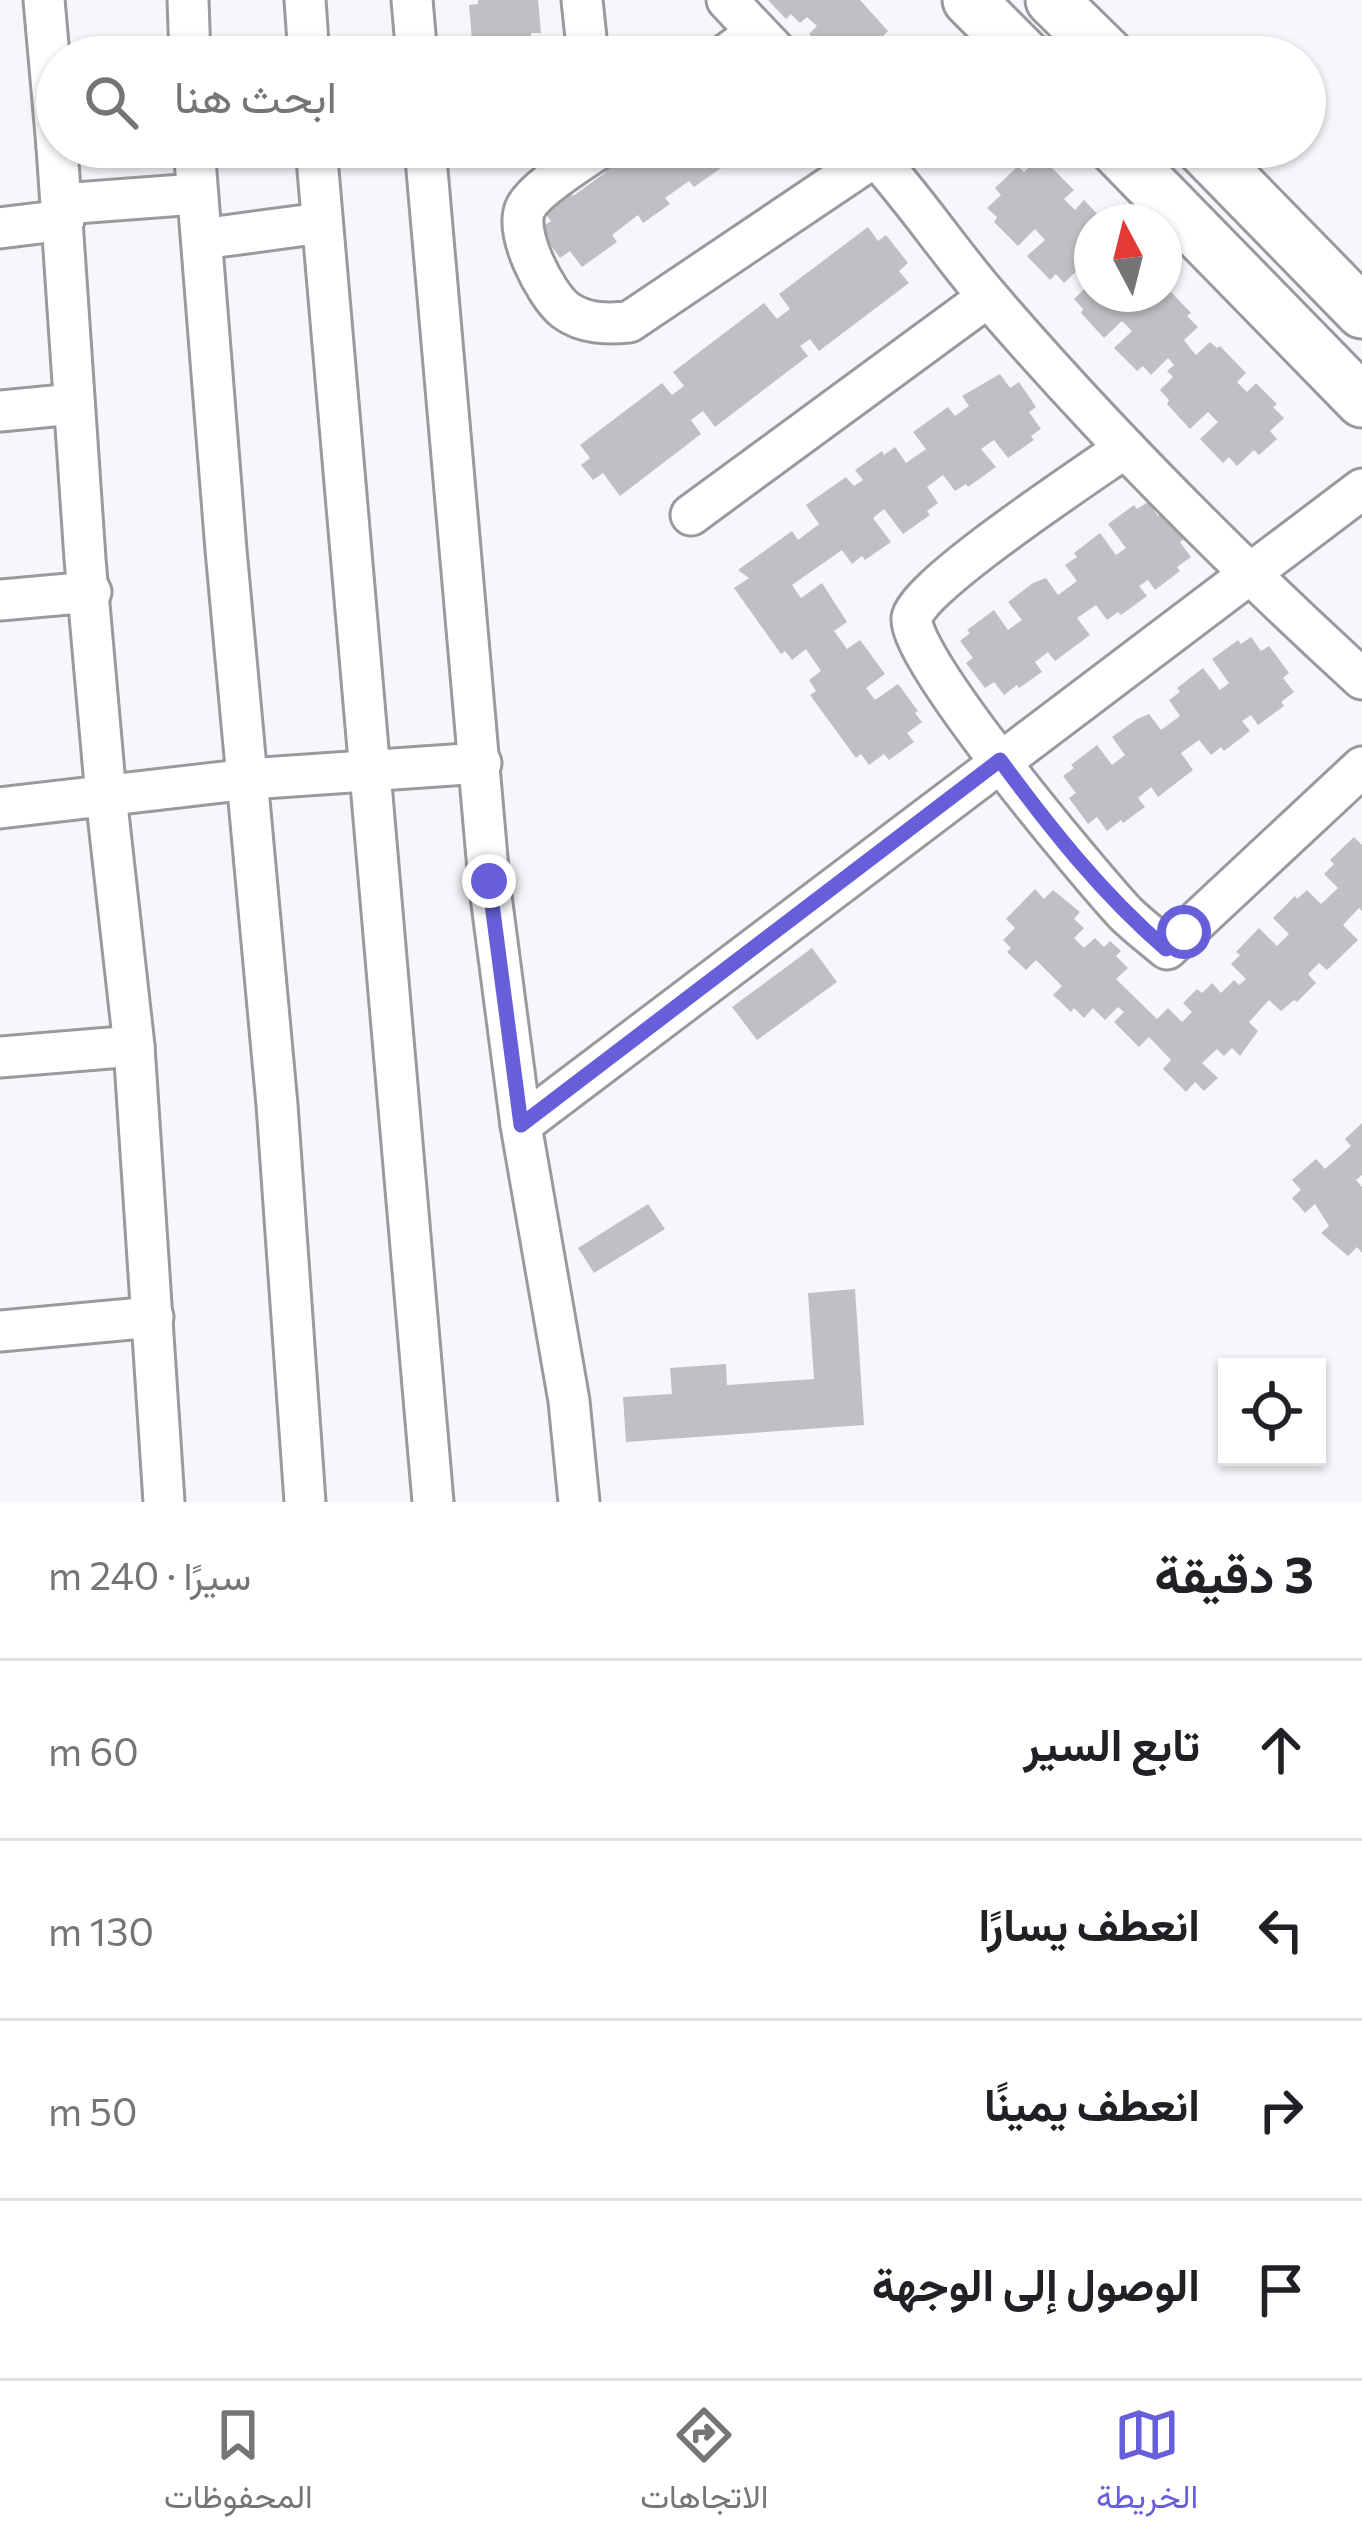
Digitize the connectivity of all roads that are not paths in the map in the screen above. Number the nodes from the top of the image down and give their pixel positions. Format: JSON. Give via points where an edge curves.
{"nodes":[{"id":1,"x":44,"y":0,"type":"edge"},
{"id":2,"x":188,"y":0,"type":"edge"},
{"id":3,"x":305,"y":0,"type":"edge"},
{"id":4,"x":412,"y":0,"type":"edge"},
{"id":5,"x":582,"y":0,"type":"edge"},
{"id":6,"x":727,"y":0,"type":"edge"},
{"id":7,"x":969,"y":0,"type":"edge"},
{"id":8,"x":1052,"y":0,"type":"edge"},
{"id":9,"x":47,"y":36,"type":"edge"},
{"id":10,"x":189,"y":36,"type":"edge"},
{"id":11,"x":308,"y":36,"type":"edge"},
{"id":12,"x":415,"y":36,"type":"edge"},
{"id":13,"x":586,"y":36,"type":"edge"},
{"id":14,"x":761,"y":36,"type":"edge"},
{"id":15,"x":1000,"y":36,"type":"edge"},
{"id":16,"x":1089,"y":36,"type":"edge"},
{"id":17,"x":59,"y":168,"type":"edge"},
{"id":18,"x":195,"y":168,"type":"edge"},
{"id":19,"x":317,"y":168,"type":"edge"},
{"id":20,"x":427,"y":168,"type":"edge"},
{"id":21,"x":572,"y":168,"type":"edge"},
{"id":22,"x":851,"y":168,"type":"edge"},
{"id":23,"x":891,"y":168,"type":"edge"},
{"id":24,"x":1135,"y":168,"type":"edge"},
{"id":25,"x":1221,"y":168,"type":"edge"},
{"id":26,"x":196,"y":194,"type":"junction"},
{"id":27,"x":63,"y":212,"type":"junction"},
{"id":28,"x":321,"y":223,"type":"junction"},
{"id":29,"x":0,"y":228,"type":"edge"},
{"id":30,"x":202,"y":239,"type":"junction"},
{"id":31,"x":988,"y":297,"type":"junction"},
{"id":32,"x":1362,"y":312,"type":"edge"},
{"id":33,"x":1362,"y":401,"type":"edge"},
{"id":34,"x":74,"y":404,"type":"junction"},
{"id":35,"x":0,"y":411,"type":"edge"},
{"id":36,"x":1125,"y":448,"type":"junction"},
{"id":37,"x":1362,"y":489,"type":"edge"},
{"id":38,"x":692,"y":514,"type":"dead end"},
{"id":39,"x":1248,"y":574,"type":"junction"},
{"id":40,"x":91,"y":592,"type":"junction"},
{"id":41,"x":0,"y":600,"type":"edge"},
{"id":42,"x":1362,"y":680,"type":"edge"},
{"id":43,"x":1000,"y":760,"type":"junction"},
{"id":44,"x":481,"y":763,"type":"junction"},
{"id":45,"x":1362,"y":767,"type":"edge"},
{"id":46,"x":368,"y":770,"type":"junction"},
{"id":47,"x":249,"y":779,"type":"junction"},
{"id":48,"x":106,"y":796,"type":"junction"},
{"id":49,"x":0,"y":808,"type":"edge"},
{"id":50,"x":134,"y":1046,"type":"junction"},
{"id":51,"x":0,"y":1057,"type":"edge"},
{"id":52,"x":521,"y":1125,"type":"junction"},
{"id":53,"x":153,"y":1317,"type":"junction"},
{"id":54,"x":0,"y":1331,"type":"edge"},
{"id":55,"x":164,"y":1502,"type":"edge"},
{"id":56,"x":305,"y":1502,"type":"edge"},
{"id":57,"x":433,"y":1502,"type":"edge"},
{"id":58,"x":579,"y":1502,"type":"edge"}],
"edges":[{"from":1,"to":9,"type":"street"},
{"from":2,"to":10,"type":"street"},
{"from":3,"to":11,"type":"street"},
{"from":4,"to":12,"type":"street"},
{"from":5,"to":13,"type":"street"},
{"from":6,"to":14,"type":"street"},
{"from":7,"to":15,"type":"main road"},
{"from":8,"to":16,"type":"main road"},
{"from":17,"to":27,"type":"street"},
{"from":18,"to":26,"type":"street"},
{"from":19,"to":28,"type":"street"},
{"from":20,"to":44,"type":"street"},
{"from":21,"to":22,"type":"street","via":[[536,196],[522,220],[538,275],[565,310],[600,325],[629,322]]},
{"from":23,"to":31,"type":"street"},
{"from":24,"to":33,"type":"main road"},
{"from":25,"to":32,"type":"main road"},
{"from":26,"to":27,"type":"street"},
{"from":26,"to":30,"type":"street"},
{"from":27,"to":29,"type":"street"},
{"from":27,"to":34,"type":"street"},
{"from":28,"to":30,"type":"street"},
{"from":28,"to":46,"type":"street"},
{"from":30,"to":47,"type":"street"},
{"from":31,"to":36,"type":"street"},
{"from":31,"to":38,"type":"street"},
{"from":34,"to":35,"type":"street"},
{"from":34,"to":40,"type":"street"},
{"from":36,"to":39,"type":"street"},
{"from":36,"to":43,"type":"street","via":[[952,573],[913,613],[926,656]]},
{"from":37,"to":39,"type":"street"},
{"from":39,"to":42,"type":"street"},
{"from":39,"to":43,"type":"street"},
{"from":40,"to":41,"type":"street"},
{"from":40,"to":48,"type":"street"},
{"from":43,"to":45,"type":"street","via":[[1128,916],[1166,949]]},
{"from":43,"to":52,"type":"street"},
{"from":44,"to":46,"type":"street"},
{"from":44,"to":52,"type":"street"},
{"from":46,"to":47,"type":"street"},
{"from":46,"to":57,"type":"street"},
{"from":47,"to":48,"type":"street"},
{"from":47,"to":56,"type":"street"},
{"from":48,"to":49,"type":"street"},
{"from":48,"to":50,"type":"street"},
{"from":50,"to":51,"type":"street"},
{"from":50,"to":53,"type":"street"},
{"from":52,"to":58,"type":"street"},
{"from":53,"to":54,"type":"street"},
{"from":53,"to":55,"type":"street"}]}
